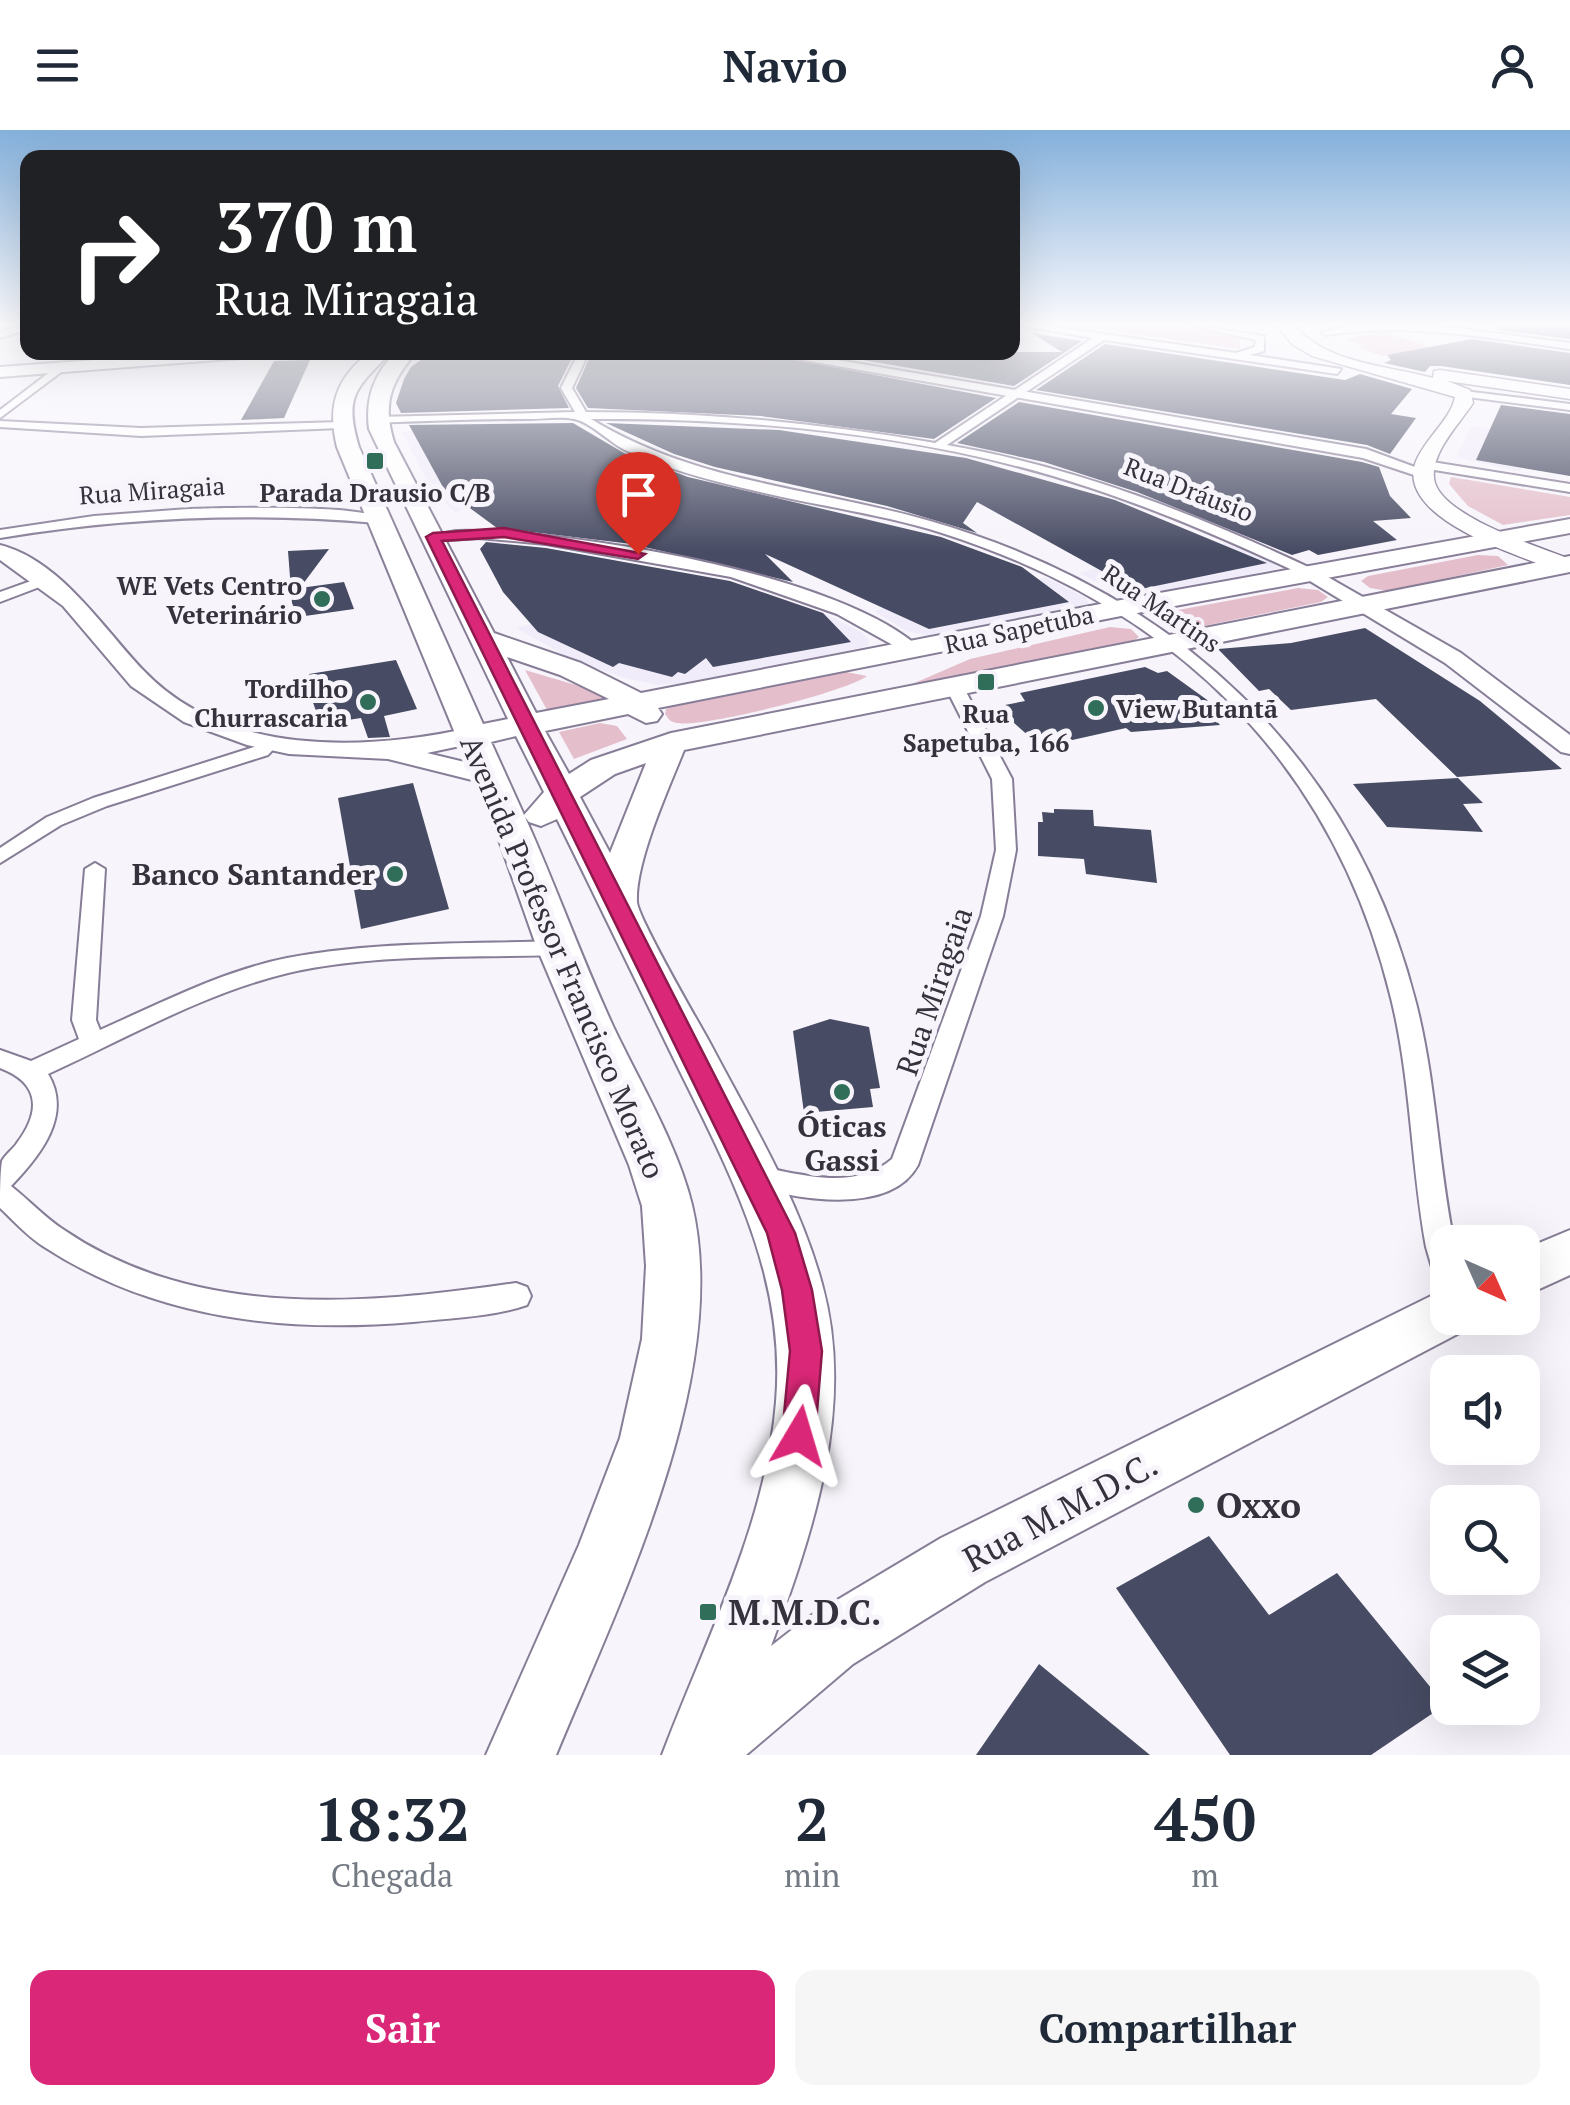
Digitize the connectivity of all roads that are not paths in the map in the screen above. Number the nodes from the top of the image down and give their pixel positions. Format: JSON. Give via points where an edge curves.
{"nodes":[{"id":1,"x":340,"y":401,"type":"edge"},
{"id":2,"x":378,"y":401,"type":"edge"},
{"id":3,"x":572,"y":401,"type":"edge"},
{"id":4,"x":1006,"y":401,"type":"edge"},
{"id":5,"x":1056,"y":401,"type":"edge"},
{"id":6,"x":1467,"y":401,"type":"edge"},
{"id":7,"x":1525,"y":401,"type":"edge"},
{"id":8,"x":1570,"y":407,"type":"edge"},
{"id":9,"x":577,"y":412,"type":"junction"},
{"id":10,"x":376,"y":420,"type":"junction"},
{"id":11,"x":0,"y":424,"type":"edge"},
{"id":12,"x":340,"y":425,"type":"junction"},
{"id":13,"x":939,"y":445,"type":"junction"},
{"id":14,"x":1425,"y":469,"type":"junction"},
{"id":15,"x":1570,"y":488,"type":"edge"},
{"id":16,"x":373,"y":510,"type":"junction"},
{"id":17,"x":1570,"y":526,"type":"edge"},
{"id":18,"x":0,"y":534,"type":"edge"},
{"id":19,"x":433,"y":537,"type":"junction"},
{"id":20,"x":1500,"y":538,"type":"junction"},
{"id":21,"x":0,"y":551,"type":"edge"},
{"id":22,"x":1568,"y":565,"type":"edge"},
{"id":23,"x":1312,"y":574,"type":"junction"},
{"id":24,"x":45,"y":580,"type":"junction"},
{"id":25,"x":0,"y":597,"type":"edge"},
{"id":26,"x":1366,"y":605,"type":"junction"},
{"id":27,"x":1121,"y":608,"type":"junction"},
{"id":28,"x":986,"y":636,"type":"junction"},
{"id":29,"x":484,"y":639,"type":"junction"},
{"id":30,"x":1174,"y":644,"type":"junction"},
{"id":31,"x":915,"y":651,"type":"junction"},
{"id":32,"x":601,"y":685,"type":"junction"},
{"id":33,"x":956,"y":688,"type":"junction"},
{"id":34,"x":680,"y":698,"type":"junction"},
{"id":35,"x":639,"y":706,"type":"junction"},
{"id":36,"x":801,"y":720,"type":"junction"},
{"id":37,"x":529,"y":726,"type":"junction"},
{"id":38,"x":470,"y":736,"type":"junction"},
{"id":39,"x":671,"y":742,"type":"junction"},
{"id":40,"x":284,"y":745,"type":"junction"},
{"id":41,"x":1570,"y":747,"type":"edge"},
{"id":42,"x":388,"y":751,"type":"junction"},
{"id":43,"x":488,"y":776,"type":"junction"},
{"id":44,"x":560,"y":796,"type":"junction"},
{"id":45,"x":517,"y":840,"type":"junction"},
{"id":46,"x":0,"y":857,"type":"edge"},
{"id":47,"x":96,"y":868,"type":"dead end"},
{"id":48,"x":617,"y":906,"type":"junction"},
{"id":49,"x":558,"y":948,"type":"junction"},
{"id":50,"x":94,"y":1046,"type":"junction"},
{"id":51,"x":0,"y":1058,"type":"edge"},
{"id":52,"x":31,"y":1071,"type":"junction"},
{"id":53,"x":756,"y":1177,"type":"junction"},
{"id":54,"x":0,"y":1180,"type":"edge"},
{"id":55,"x":0,"y":1192,"type":"edge"},
{"id":56,"x":1434,"y":1225,"type":"edge"},
{"id":57,"x":1570,"y":1250,"type":"edge"},
{"id":58,"x":1540,"y":1266,"type":"edge"},
{"id":59,"x":516,"y":1296,"type":"dead end"},
{"id":60,"x":1430,"y":1322,"type":"edge"},
{"id":61,"x":698,"y":1752,"type":"edge"},
{"id":62,"x":522,"y":1755,"type":"edge"}],
"edges":[{"from":1,"to":12,"type":"highway"},
{"from":2,"to":10,"type":"highway"},
{"from":3,"to":9,"type":"street"},
{"from":4,"to":13,"type":"street"},
{"from":5,"to":14,"type":"street"},
{"from":6,"to":14,"type":"main road"},
{"from":7,"to":8,"type":"street"},
{"from":9,"to":10,"type":"street","name":"Rua Dráusio"},
{"from":9,"to":13,"type":"street","name":"Rua Dráusio","via":[[762,421]]},
{"from":9,"to":27,"type":"street","name":"Rua Martins","via":[[612,440],[651,458],[949,530]]},
{"from":10,"to":19,"type":"highway","name":"Avenida Professor Francisco Morato"},
{"from":11,"to":12,"type":"street","via":[[140,432]]},
{"from":12,"to":16,"type":"highway","name":"Avenida Professor Francisco Morato"},
{"from":13,"to":23,"type":"street","name":"Rua Dráusio","via":[[1134,496],[1228,531]]},
{"from":14,"to":15,"type":"street"},
{"from":14,"to":20,"type":"main road","via":[[1428,496]]},
{"from":16,"to":18,"type":"street","name":"Rua Miragaia","via":[[177,514]]},
{"from":16,"to":38,"type":"highway","name":"Avenida Professor Francisco Morato"},
{"from":17,"to":20,"type":"highway","name":"Rua Sapetuba"},
{"from":19,"to":29,"type":"highway","name":"Avenida Professor Francisco Morato"},
{"from":19,"to":31,"type":"street","via":[[504,532],[757,577],[853,614]]},
{"from":20,"to":22,"type":"main road"},
{"from":20,"to":23,"type":"highway","name":"Rua Sapetuba"},
{"from":21,"to":24,"type":"main road"},
{"from":22,"to":26,"type":"highway","name":"Rua Sapetuba"},
{"from":23,"to":26,"type":"street","name":"Rua Dráusio"},
{"from":23,"to":27,"type":"highway","name":"Rua Sapetuba"},
{"from":24,"to":25,"type":"street"},
{"from":24,"to":40,"type":"main road","via":[[164,699]]},
{"from":26,"to":30,"type":"highway","name":"Rua Sapetuba"},
{"from":26,"to":41,"type":"street","name":"Rua Dráusio","via":[[1453,658]]},
{"from":27,"to":28,"type":"highway","name":"Rua Sapetuba"},
{"from":27,"to":30,"type":"street","name":"Rua Martins"},
{"from":28,"to":31,"type":"highway","name":"Rua Sapetuba"},
{"from":28,"to":36,"type":"highway","via":[[897,682]]},
{"from":29,"to":32,"type":"highway"},
{"from":29,"to":37,"type":"highway","name":"Avenida Professor Francisco Morato"},
{"from":30,"to":33,"type":"highway","name":"Rua Sapetuba"},
{"from":30,"to":56,"type":"street","name":"Rua Martins","via":[[1264,727],[1344,841],[1409,1021]]},
{"from":31,"to":34,"type":"highway","name":"Rua Sapetuba"},
{"from":32,"to":34,"type":"highway"},
{"from":32,"to":35,"type":"highway"},
{"from":33,"to":36,"type":"highway","name":"Rua Sapetuba"},
{"from":33,"to":53,"type":"street","name":"Rua Miragaia","via":[[1002,779],[1006,850],[992,916],[904,1165],[881,1184],[858,1188]]},
{"from":34,"to":35,"type":"highway","name":"Rua Sapetuba"},
{"from":35,"to":37,"type":"highway","name":"Rua Sapetuba"},
{"from":35,"to":39,"type":"highway"},
{"from":36,"to":39,"type":"highway","name":"Rua Sapetuba"},
{"from":37,"to":38,"type":"highway","name":"Rua Sapetuba"},
{"from":37,"to":44,"type":"highway","name":"Avenida Professor Francisco Morato"},
{"from":38,"to":42,"type":"main road"},
{"from":38,"to":43,"type":"highway","name":"Avenida Professor Francisco Morato"},
{"from":39,"to":44,"type":"highway","name":"Rua Sapetuba","via":[[603,767]]},
{"from":39,"to":48,"type":"highway","via":[[632,837]]},
{"from":40,"to":42,"type":"main road"},
{"from":40,"to":46,"type":"street","via":[[264,758],[225,761],[54,821]]},
{"from":42,"to":43,"type":"main road"},
{"from":43,"to":45,"type":"highway","name":"Avenida Professor Francisco Morato"},
{"from":44,"to":45,"type":"highway","name":"Rua Sapetuba"},
{"from":44,"to":48,"type":"highway","name":"Avenida Professor Francisco Morato"},
{"from":45,"to":49,"type":"highway","name":"Avenida Professor Francisco Morato"},
{"from":47,"to":50,"type":"street","via":[[84,1020]]},
{"from":48,"to":53,"type":"highway","name":"Avenida Professor Francisco Morato"},
{"from":49,"to":50,"type":"street","via":[[366,954],[286,966],[216,988]]},
{"from":49,"to":62,"type":"highway","name":"Avenida Professor Francisco Morato","via":[[667,1206],[669,1339],[649,1438]]},
{"from":50,"to":52,"type":"street"},
{"from":51,"to":52,"type":"street"},
{"from":52,"to":54,"type":"street","via":[[42,1085],[45,1121]]},
{"from":53,"to":61,"type":"highway","name":"Avenida Professor Francisco Morato","via":[[797,1290],[806,1351],[804,1408],[748,1624]]},
{"from":55,"to":59,"type":"street","via":[[28,1222],[101,1269],[217,1303],[372,1315]]},
{"from":57,"to":58,"type":"highway"},
{"from":60,"to":61,"type":"highway","name":"Rua M.M.D.C.","via":[[963,1560],[830,1641]]}]}
